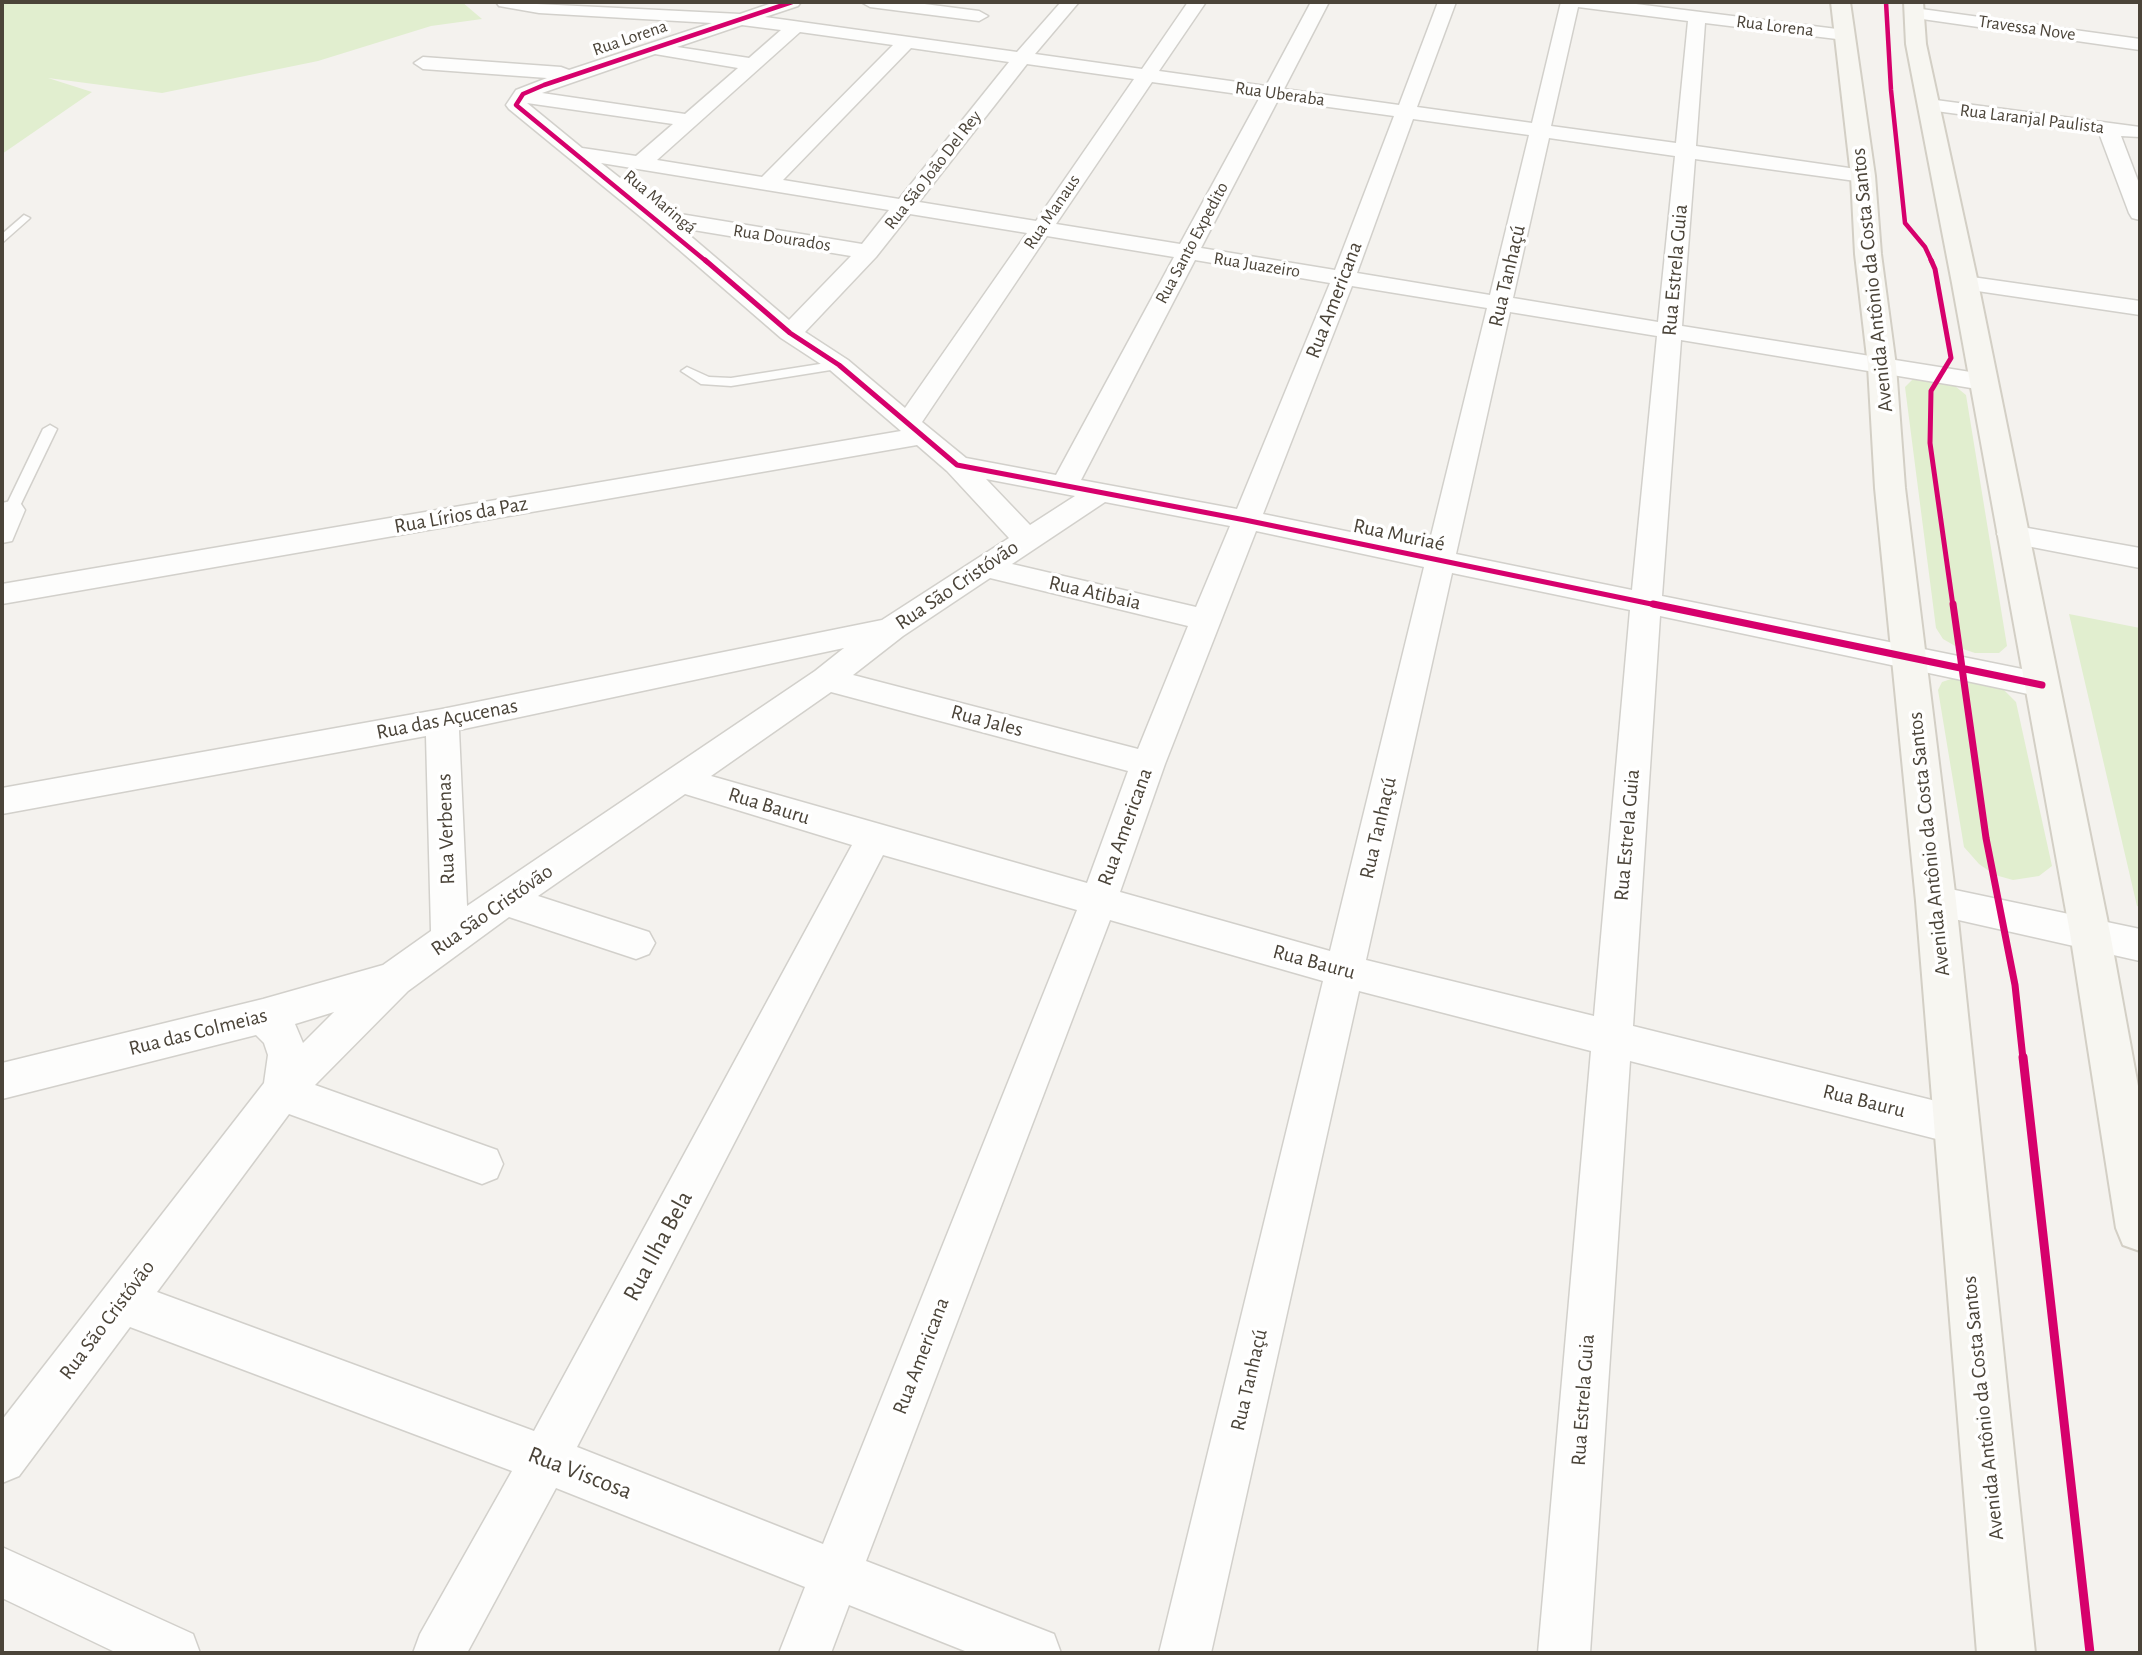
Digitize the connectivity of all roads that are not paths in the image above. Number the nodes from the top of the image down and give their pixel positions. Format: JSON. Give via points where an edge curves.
{"nodes":[{"id":1,"x":505,"y":2,"type":"edge"},
{"id":2,"x":718,"y":2,"type":"edge"},
{"id":3,"x":792,"y":2,"type":"edge"},
{"id":4,"x":870,"y":2,"type":"edge"},
{"id":5,"x":1070,"y":2,"type":"edge"},
{"id":6,"x":1197,"y":2,"type":"edge"},
{"id":7,"x":1320,"y":2,"type":"edge"},
{"id":8,"x":1447,"y":2,"type":"edge"},
{"id":9,"x":1570,"y":2,"type":"edge"},
{"id":10,"x":1580,"y":2,"type":"edge"},
{"id":11,"x":1840,"y":2,"type":"edge"},
{"id":12,"x":580,"y":6,"type":"edge"},
{"id":13,"x":1913,"y":7,"type":"edge"},
{"id":14,"x":979,"y":16,"type":"dead end"},
{"id":15,"x":696,"y":17,"type":"junction"},
{"id":16,"x":1697,"y":17,"type":"junction"},
{"id":17,"x":740,"y":19,"type":"junction"},
{"id":18,"x":796,"y":26,"type":"junction"},
{"id":19,"x":687,"y":35,"type":"junction"},
{"id":20,"x":1845,"y":35,"type":"junction"},
{"id":21,"x":906,"y":42,"type":"junction"},
{"id":22,"x":2140,"y":45,"type":"edge"},
{"id":23,"x":650,"y":47,"type":"junction"},
{"id":24,"x":1021,"y":59,"type":"junction"},
{"id":25,"x":423,"y":63,"type":"dead end"},
{"id":26,"x":751,"y":64,"type":"junction"},
{"id":27,"x":575,"y":74,"type":"junction"},
{"id":28,"x":1145,"y":76,"type":"junction"},
{"id":29,"x":1271,"y":93,"type":"junction"},
{"id":30,"x":521,"y":96,"type":"junction"},
{"id":31,"x":1928,"y":105,"type":"junction"},
{"id":32,"x":1404,"y":111,"type":"junction"},
{"id":33,"x":688,"y":120,"type":"junction"},
{"id":34,"x":2108,"y":129,"type":"junction"},
{"id":35,"x":1539,"y":130,"type":"junction"},
{"id":36,"x":2137,"y":132,"type":"dead end"},
{"id":37,"x":1686,"y":150,"type":"junction"},
{"id":38,"x":574,"y":152,"type":"junction"},
{"id":39,"x":641,"y":163,"type":"junction"},
{"id":40,"x":1863,"y":176,"type":"junction"},
{"id":41,"x":768,"y":183,"type":"junction"},
{"id":42,"x":905,"y":206,"type":"junction"},
{"id":43,"x":2140,"y":213,"type":"edge"},
{"id":44,"x":655,"y":217,"type":"junction"},
{"id":45,"x":23,"y":218,"type":"dead end"},
{"id":46,"x":1041,"y":230,"type":"junction"},
{"id":47,"x":2,"y":240,"type":"edge"},
{"id":48,"x":868,"y":252,"type":"junction"},
{"id":49,"x":1186,"y":253,"type":"junction"},
{"id":50,"x":1343,"y":280,"type":"junction"},
{"id":51,"x":1965,"y":283,"type":"junction"},
{"id":52,"x":1501,"y":305,"type":"junction"},
{"id":53,"x":2140,"y":308,"type":"edge"},
{"id":54,"x":1669,"y":331,"type":"junction"},
{"id":55,"x":790,"y":333,"type":"junction"},
{"id":56,"x":839,"y":365,"type":"junction"},
{"id":57,"x":1882,"y":366,"type":"junction"},
{"id":58,"x":687,"y":371,"type":"dead end"},
{"id":59,"x":1983,"y":382,"type":"junction"},
{"id":60,"x":50,"y":429,"type":"dead end"},
{"id":61,"x":914,"y":430,"type":"junction"},
{"id":62,"x":957,"y":465,"type":"junction"},
{"id":63,"x":1065,"y":484,"type":"junction"},
{"id":64,"x":1103,"y":491,"type":"junction"},
{"id":65,"x":1245,"y":520,"type":"junction"},
{"id":66,"x":6,"y":522,"type":"edge"},
{"id":67,"x":2011,"y":534,"type":"junction"},
{"id":68,"x":1026,"y":539,"type":"junction"},
{"id":69,"x":2140,"y":558,"type":"edge"},
{"id":70,"x":1441,"y":561,"type":"junction"},
{"id":71,"x":983,"y":567,"type":"junction"},
{"id":72,"x":2,"y":594,"type":"edge"},
{"id":73,"x":1646,"y":604,"type":"junction"},
{"id":74,"x":1206,"y":620,"type":"junction"},
{"id":75,"x":892,"y":628,"type":"junction"},
{"id":76,"x":1910,"y":659,"type":"junction"},
{"id":77,"x":825,"y":679,"type":"junction"},
{"id":78,"x":2042,"y":685,"type":"junction"},
{"id":79,"x":442,"y":721,"type":"junction"},
{"id":80,"x":1148,"y":764,"type":"junction"},
{"id":81,"x":678,"y":779,"type":"junction"},
{"id":82,"x":2,"y":802,"type":"edge"},
{"id":83,"x":874,"y":838,"type":"junction"},
{"id":84,"x":505,"y":901,"type":"junction"},
{"id":85,"x":1099,"y":901,"type":"junction"},
{"id":86,"x":1937,"y":901,"type":"junction"},
{"id":87,"x":2090,"y":933,"type":"junction"},
{"id":88,"x":450,"y":938,"type":"junction"},
{"id":89,"x":636,"y":943,"type":"dead end"},
{"id":90,"x":2140,"y":945,"type":"edge"},
{"id":91,"x":1345,"y":971,"type":"junction"},
{"id":92,"x":394,"y":979,"type":"junction"},
{"id":93,"x":263,"y":1016,"type":"junction"},
{"id":94,"x":1611,"y":1037,"type":"junction"},
{"id":95,"x":2,"y":1081,"type":"edge"},
{"id":96,"x":281,"y":1093,"type":"junction"},
{"id":97,"x":1956,"y":1125,"type":"junction"},
{"id":98,"x":482,"y":1164,"type":"dead end"},
{"id":99,"x":2140,"y":1228,"type":"edge"},
{"id":100,"x":121,"y":1301,"type":"junction"},
{"id":101,"x":2,"y":1459,"type":"edge"},
{"id":102,"x":545,"y":1460,"type":"junction"},
{"id":103,"x":2,"y":1572,"type":"edge"},
{"id":104,"x":836,"y":1573,"type":"junction"},
{"id":105,"x":174,"y":1653,"type":"edge"},
{"id":106,"x":439,"y":1653,"type":"edge"},
{"id":107,"x":805,"y":1653,"type":"edge"},
{"id":108,"x":1035,"y":1653,"type":"edge"},
{"id":109,"x":1185,"y":1653,"type":"edge"},
{"id":110,"x":1564,"y":1653,"type":"edge"},
{"id":111,"x":2007,"y":1653,"type":"edge"}],
"edges":[{"from":1,"to":12,"type":"street","name":"Rua Uberaba","via":[[527,7]]},
{"from":2,"to":15,"type":"street"},
{"from":3,"to":17,"type":"street","name":"Rua Lorena"},
{"from":4,"to":14,"type":"street"},
{"from":5,"to":24,"type":"street","name":"Rua São João Del Rey"},
{"from":6,"to":28,"type":"street","name":"Rua Manaus"},
{"from":7,"to":29,"type":"street","name":"Rua Santo Expedito"},
{"from":8,"to":32,"type":"street","name":"Rua Americana"},
{"from":9,"to":35,"type":"street","name":"Rua Tanhaçú"},
{"from":10,"to":16,"type":"street","name":"Rua Lorena"},
{"from":11,"to":20,"type":"street","name":"Avenida Antônio da Costa Santos"},
{"from":12,"to":15,"type":"street","name":"Rua Uberaba"},
{"from":13,"to":22,"type":"street","name":"Travessa Nove"},
{"from":13,"to":31,"type":"street"},
{"from":15,"to":17,"type":"street","name":"Rua Uberaba"},
{"from":15,"to":19,"type":"street"},
{"from":16,"to":20,"type":"street","name":"Rua Lorena"},
{"from":16,"to":37,"type":"street","name":"Rua Estrela Guia"},
{"from":17,"to":18,"type":"street","name":"Rua Uberaba"},
{"from":17,"to":19,"type":"street","name":"Rua Lorena"},
{"from":18,"to":21,"type":"street","name":"Rua Uberaba"},
{"from":18,"to":26,"type":"street"},
{"from":19,"to":23,"type":"street","name":"Rua Lorena"},
{"from":20,"to":40,"type":"street","name":"Avenida Antônio da Costa Santos"},
{"from":21,"to":24,"type":"street","name":"Rua Uberaba"},
{"from":21,"to":41,"type":"street"},
{"from":23,"to":26,"type":"street"},
{"from":23,"to":27,"type":"street","name":"Rua Lorena"},
{"from":24,"to":28,"type":"street","name":"Rua Uberaba"},
{"from":24,"to":42,"type":"street","name":"Rua São João Del Rey"},
{"from":25,"to":27,"type":"street"},
{"from":26,"to":33,"type":"street"},
{"from":27,"to":30,"type":"street","name":"Rua Lorena"},
{"from":28,"to":29,"type":"street","name":"Rua Uberaba"},
{"from":28,"to":46,"type":"street","name":"Rua Manaus"},
{"from":29,"to":32,"type":"street","name":"Rua Uberaba"},
{"from":29,"to":49,"type":"street","name":"Rua Santo Expedito"},
{"from":30,"to":33,"type":"street"},
{"from":30,"to":38,"type":"street","name":"Rua Maringá","via":[[516,105]]},
{"from":31,"to":34,"type":"street","name":"Rua Laranjal Paulista"},
{"from":31,"to":51,"type":"street"},
{"from":32,"to":35,"type":"street","name":"Rua Uberaba"},
{"from":32,"to":50,"type":"street","name":"Rua Americana"},
{"from":33,"to":39,"type":"street"},
{"from":34,"to":36,"type":"street","name":"Rua Laranjal Paulista"},
{"from":34,"to":43,"type":"street"},
{"from":35,"to":37,"type":"street","name":"Rua Uberaba"},
{"from":35,"to":52,"type":"street","name":"Rua Tanhaçú"},
{"from":37,"to":40,"type":"street","name":"Rua Uberaba"},
{"from":37,"to":54,"type":"street","name":"Rua Estrela Guia"},
{"from":38,"to":39,"type":"street","name":"Rua Juazeiro"},
{"from":38,"to":44,"type":"street","name":"Rua Maringá"},
{"from":39,"to":41,"type":"street","name":"Rua Juazeiro"},
{"from":40,"to":57,"type":"street","name":"Avenida Antônio da Costa Santos"},
{"from":41,"to":42,"type":"street","name":"Rua Juazeiro"},
{"from":42,"to":46,"type":"street","name":"Rua Juazeiro"},
{"from":42,"to":48,"type":"street","name":"Rua São João Del Rey"},
{"from":44,"to":48,"type":"street","name":"Rua Dourados"},
{"from":44,"to":55,"type":"street","name":"Rua Maringá"},
{"from":45,"to":47,"type":"lane"},
{"from":46,"to":49,"type":"street","name":"Rua Juazeiro"},
{"from":46,"to":61,"type":"street","name":"Rua Manaus"},
{"from":48,"to":55,"type":"street","name":"Rua São João Del Rey"},
{"from":49,"to":50,"type":"street","name":"Rua Juazeiro"},
{"from":49,"to":63,"type":"street","name":"Rua Santo Expedito"},
{"from":50,"to":52,"type":"street","name":"Rua Juazeiro"},
{"from":50,"to":65,"type":"street","name":"Rua Americana"},
{"from":51,"to":53,"type":"street"},
{"from":51,"to":59,"type":"street"},
{"from":52,"to":54,"type":"street","name":"Rua Juazeiro"},
{"from":52,"to":70,"type":"street","name":"Rua Tanhaçú"},
{"from":54,"to":57,"type":"street","name":"Rua Juazeiro"},
{"from":54,"to":73,"type":"street","name":"Rua Estrela Guia"},
{"from":55,"to":56,"type":"street","name":"Rua Muriaé"},
{"from":56,"to":58,"type":"lane","via":[[731,382],[706,381]]},
{"from":56,"to":61,"type":"street","name":"Rua Muriaé"},
{"from":57,"to":59,"type":"street","name":"Rua Juazeiro"},
{"from":57,"to":76,"type":"street","name":"Avenida Antônio da Costa Santos","via":[[1890,488]]},
{"from":59,"to":67,"type":"street"},
{"from":60,"to":66,"type":"lane"},
{"from":61,"to":62,"type":"street","name":"Rua Muriaé"},
{"from":61,"to":72,"type":"street","name":"Rua Lírios da Paz"},
{"from":62,"to":63,"type":"street","name":"Rua Muriaé"},
{"from":62,"to":68,"type":"street","name":"Rua Muriaé"},
{"from":63,"to":64,"type":"street","name":"Rua Muriaé"},
{"from":64,"to":65,"type":"street","name":"Rua Muriaé"},
{"from":64,"to":68,"type":"street","name":"Rua São Cristóvão"},
{"from":65,"to":70,"type":"street","name":"Rua Muriaé"},
{"from":65,"to":74,"type":"street","name":"Rua Americana"},
{"from":67,"to":69,"type":"street"},
{"from":67,"to":78,"type":"street"},
{"from":68,"to":71,"type":"street","name":"Rua São Cristóvão"},
{"from":70,"to":73,"type":"street","name":"Rua Muriaé"},
{"from":70,"to":91,"type":"street","name":"Rua Tanhaçú"},
{"from":71,"to":74,"type":"street","name":"Rua Atibaia"},
{"from":71,"to":75,"type":"street","name":"Rua São Cristóvão"},
{"from":73,"to":76,"type":"street","name":"Rua Muriaé"},
{"from":73,"to":94,"type":"street","name":"Rua Estrela Guia"},
{"from":74,"to":80,"type":"street","name":"Rua Americana"},
{"from":75,"to":77,"type":"street","name":"Rua São Cristóvão"},
{"from":75,"to":79,"type":"street","name":"Rua das Açucenas"},
{"from":76,"to":78,"type":"street","name":"Rua Muriaé"},
{"from":76,"to":86,"type":"street","name":"Avenida Antônio da Costa Santos"},
{"from":77,"to":80,"type":"street","name":"Rua Jales"},
{"from":77,"to":81,"type":"street","name":"Rua São Cristóvão"},
{"from":78,"to":87,"type":"street"},
{"from":79,"to":82,"type":"street","name":"Rua das Açucenas"},
{"from":79,"to":88,"type":"street","name":"Rua Verbenas"},
{"from":80,"to":85,"type":"street","name":"Rua Americana"},
{"from":81,"to":83,"type":"street","name":"Rua Bauru"},
{"from":81,"to":84,"type":"street","name":"Rua São Cristóvão"},
{"from":83,"to":85,"type":"street","name":"Rua Bauru"},
{"from":83,"to":102,"type":"street","name":"Rua Ilha Bela"},
{"from":84,"to":88,"type":"street","name":"Rua São Cristóvão"},
{"from":84,"to":89,"type":"street"},
{"from":85,"to":91,"type":"street","name":"Rua Bauru"},
{"from":85,"to":104,"type":"street","name":"Rua Americana"},
{"from":86,"to":87,"type":"street"},
{"from":86,"to":97,"type":"street","name":"Avenida Antônio da Costa Santos"},
{"from":87,"to":90,"type":"street"},
{"from":87,"to":99,"type":"street"},
{"from":88,"to":92,"type":"street","name":"Rua São Cristóvão"},
{"from":91,"to":94,"type":"street","name":"Rua Bauru"},
{"from":91,"to":109,"type":"street","name":"Rua Tanhaçú"},
{"from":92,"to":93,"type":"street","name":"Rua das Colmeias"},
{"from":92,"to":96,"type":"street","name":"Rua São Cristóvão"},
{"from":93,"to":95,"type":"street","name":"Rua das Colmeias"},
{"from":93,"to":96,"type":"street","via":[[279,1033],[288,1055]]},
{"from":94,"to":97,"type":"street","name":"Rua Bauru"},
{"from":94,"to":110,"type":"street","name":"Rua Estrela Guia"},
{"from":96,"to":98,"type":"street"},
{"from":96,"to":100,"type":"street","name":"Rua São Cristóvão"},
{"from":97,"to":111,"type":"street","name":"Avenida Antônio da Costa Santos"},
{"from":100,"to":101,"type":"street","name":"Rua São Cristóvão"},
{"from":100,"to":102,"type":"street","name":"Rua Viscosa"},
{"from":102,"to":104,"type":"street","name":"Rua Viscosa"},
{"from":102,"to":106,"type":"street","name":"Rua Ilha Bela"},
{"from":103,"to":105,"type":"street"},
{"from":104,"to":107,"type":"street","name":"Rua Americana"},
{"from":104,"to":108,"type":"street","name":"Rua Viscosa"}]}
